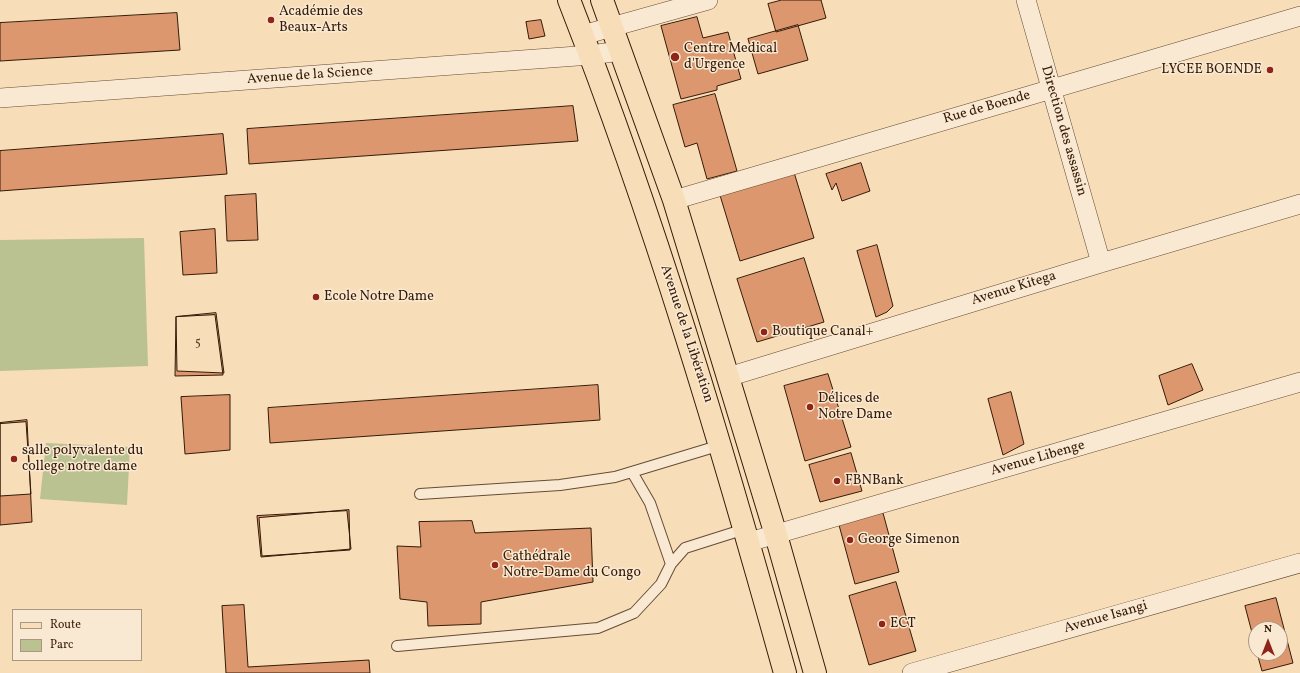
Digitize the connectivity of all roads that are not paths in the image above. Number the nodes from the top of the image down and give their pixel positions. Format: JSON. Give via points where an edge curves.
{"nodes":[{"id":1,"x":569,"y":0,"type":"edge"},
{"id":2,"x":602,"y":0,"type":"edge"},
{"id":3,"x":708,"y":0,"type":"edge"},
{"id":4,"x":1026,"y":0,"type":"edge"},
{"id":5,"x":1300,"y":16,"type":"edge"},
{"id":6,"x":612,"y":27,"type":"junction"},
{"id":7,"x":583,"y":35,"type":"junction"},
{"id":8,"x":620,"y":51,"type":"junction"},
{"id":9,"x":591,"y":55,"type":"junction"},
{"id":10,"x":1052,"y":89,"type":"junction"},
{"id":11,"x":0,"y":98,"type":"edge"},
{"id":12,"x":674,"y":200,"type":"junction"},
{"id":13,"x":1300,"y":204,"type":"edge"},
{"id":14,"x":1101,"y":263,"type":"junction"},
{"id":15,"x":728,"y":377,"type":"junction"},
{"id":16,"x":1300,"y":382,"type":"edge"},
{"id":17,"x":721,"y":445,"type":"junction"},
{"id":18,"x":632,"y":472,"type":"junction"},
{"id":19,"x":420,"y":494,"type":"dead end"},
{"id":20,"x":776,"y":535,"type":"junction"},
{"id":21,"x":747,"y":536,"type":"junction"},
{"id":22,"x":1300,"y":563,"type":"edge"},
{"id":23,"x":671,"y":564,"type":"junction"},
{"id":24,"x":397,"y":646,"type":"dead end"},
{"id":25,"x":785,"y":673,"type":"edge"},
{"id":26,"x":815,"y":673,"type":"edge"},
{"id":27,"x":912,"y":673,"type":"edge"}],
"edges":[{"from":1,"to":7,"type":"main road","name":"Avenue de la Libération"},
{"from":2,"to":6,"type":"main road","name":"Avenue de la Libération"},
{"from":3,"to":6,"type":"street"},
{"from":4,"to":10,"type":"street","name":"Direction des assassin"},
{"from":5,"to":10,"type":"street","name":"Rue de Boende"},
{"from":6,"to":7,"type":"street"},
{"from":6,"to":8,"type":"main road","name":"Avenue de la Libération"},
{"from":7,"to":9,"type":"main road","name":"Avenue de la Libération"},
{"from":8,"to":9,"type":"street","name":"Avenue de la Science"},
{"from":8,"to":12,"type":"main road","name":"Avenue de la Libération"},
{"from":9,"to":11,"type":"street","name":"Avenue de la Science"},
{"from":9,"to":17,"type":"main road","name":"Avenue de la Libération","via":[[668,277]]},
{"from":10,"to":12,"type":"street","name":"Rue de Boende"},
{"from":10,"to":14,"type":"street","name":"Direction des assassin"},
{"from":12,"to":15,"type":"main road","name":"Avenue de la Libération"},
{"from":13,"to":14,"type":"street","name":"Avenue Kitega"},
{"from":14,"to":15,"type":"street","name":"Avenue Kitega"},
{"from":15,"to":20,"type":"main road","name":"Avenue de la Libération"},
{"from":16,"to":20,"type":"street","name":"Avenue Libenge"},
{"from":17,"to":18,"type":"lane"},
{"from":17,"to":21,"type":"main road","name":"Avenue de la Libération"},
{"from":18,"to":19,"type":"lane","via":[[560,485]]},
{"from":18,"to":23,"type":"lane","via":[[650,504]]},
{"from":20,"to":21,"type":"street","name":"Avenue Libenge"},
{"from":20,"to":26,"type":"main road","name":"Avenue de la Libération"},
{"from":21,"to":23,"type":"lane","via":[[685,548]]},
{"from":21,"to":25,"type":"main road","name":"Avenue de la Libération"},
{"from":22,"to":27,"type":"street","name":"Avenue Isangi"},
{"from":23,"to":24,"type":"lane","via":[[661,584],[634,614],[598,628]]}]}
